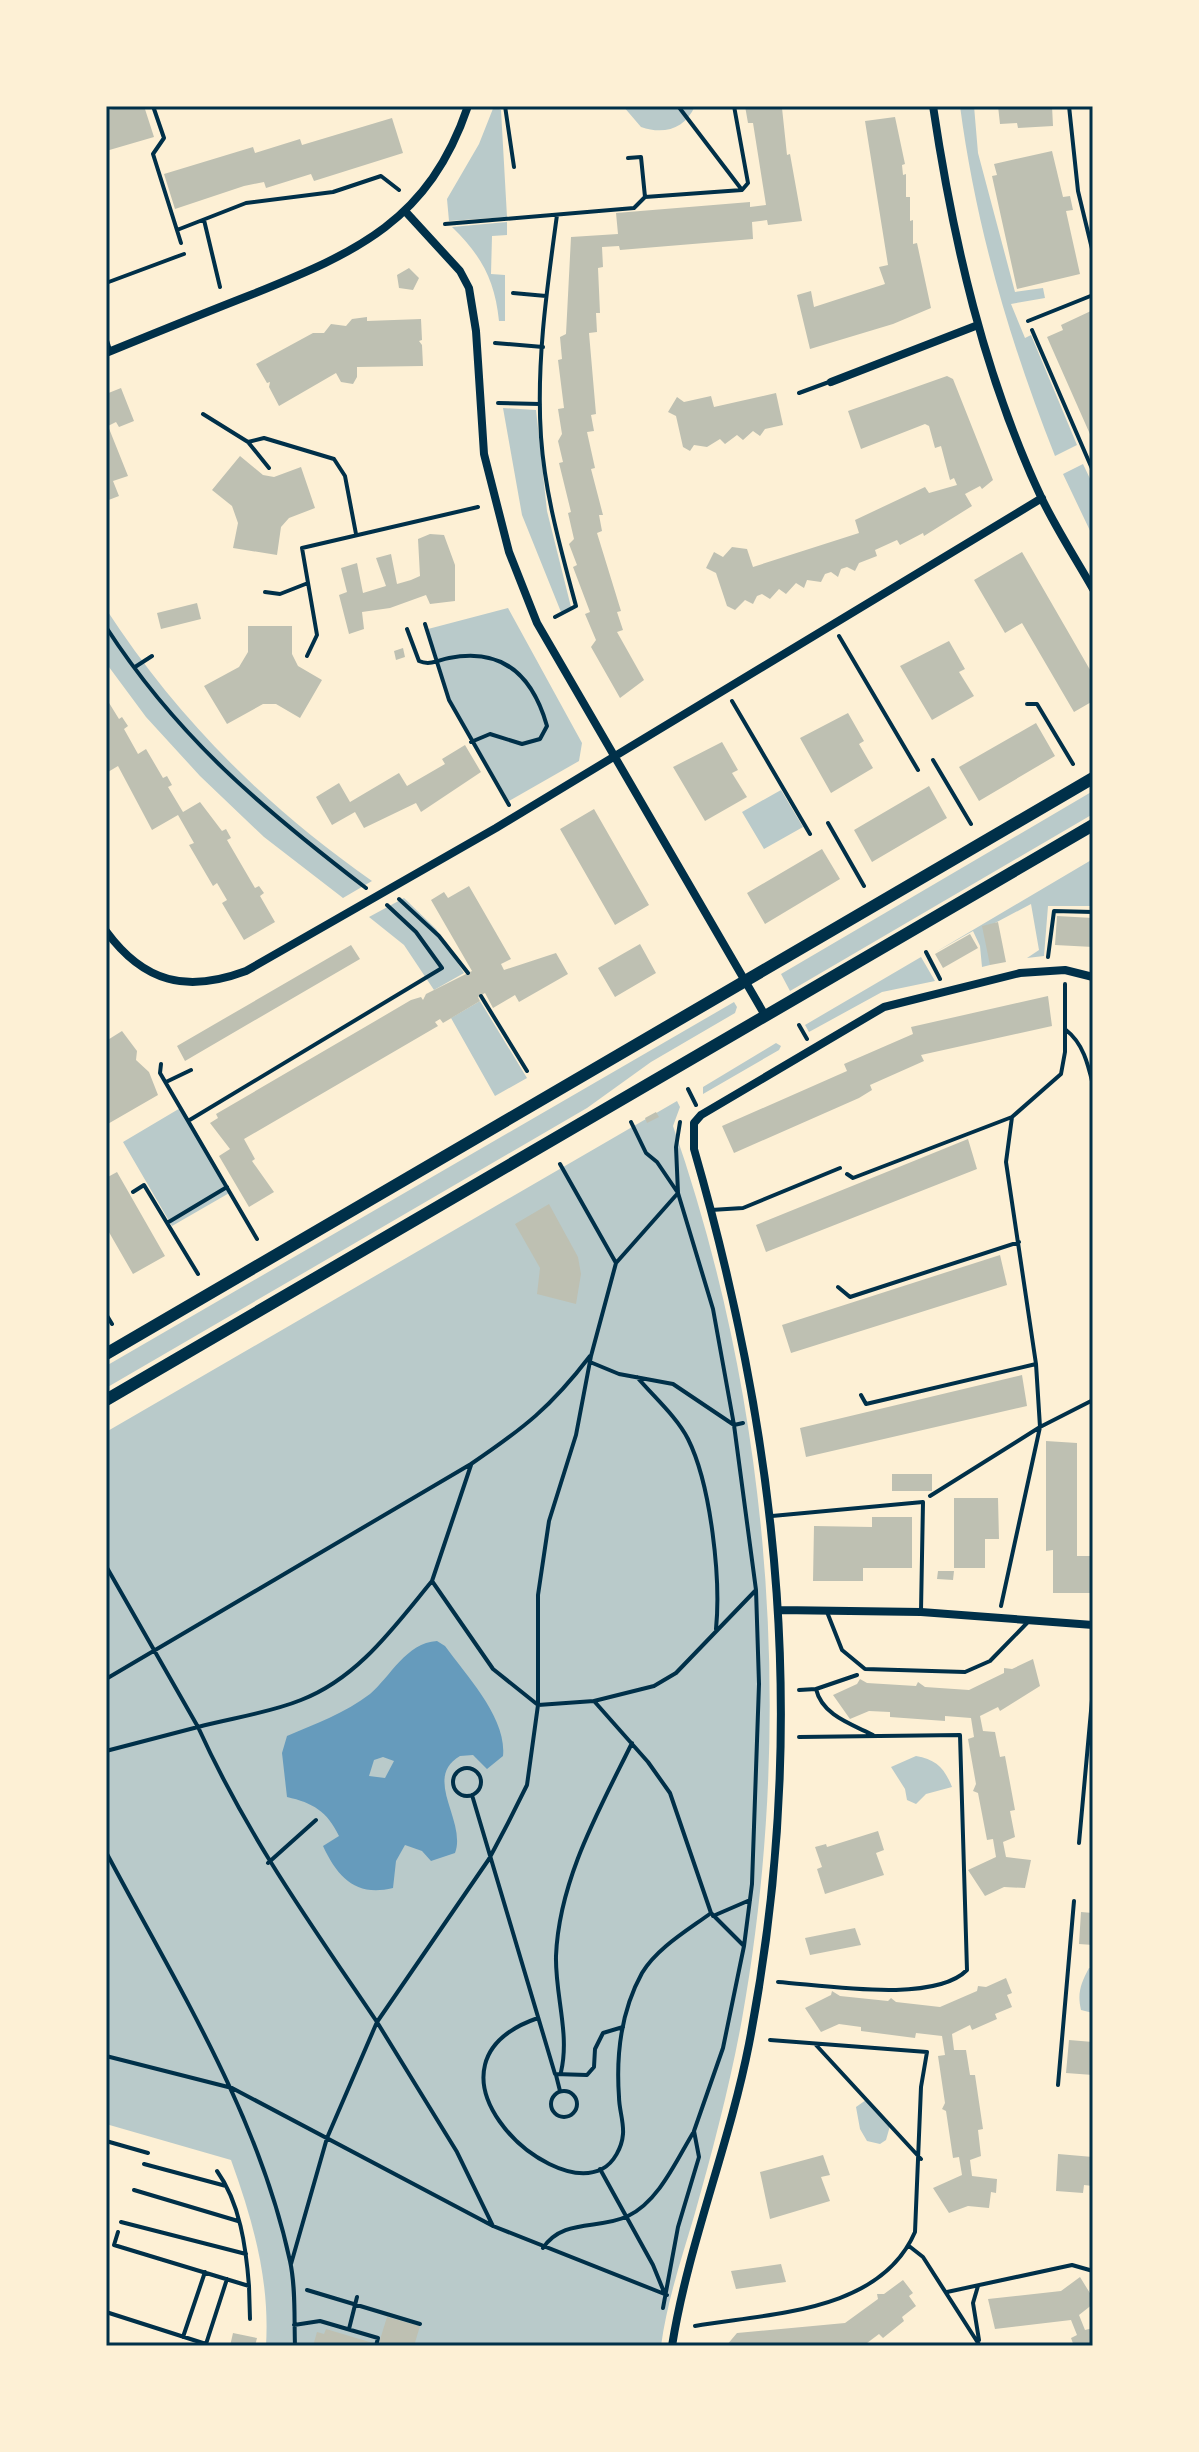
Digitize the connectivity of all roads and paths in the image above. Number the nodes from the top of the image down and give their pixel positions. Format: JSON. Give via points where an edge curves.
{"nodes":[{"id":1,"x":153,"y":106,"type":"edge"},
{"id":2,"x":468,"y":106,"type":"edge"},
{"id":3,"x":505,"y":106,"type":"edge"},
{"id":4,"x":678,"y":106,"type":"edge"},
{"id":5,"x":734,"y":106,"type":"edge"},
{"id":6,"x":933,"y":106,"type":"edge"},
{"id":7,"x":1069,"y":106,"type":"edge"},
{"id":8,"x":628,"y":158,"type":"dead end"},
{"id":9,"x":514,"y":167,"type":"dead end"},
{"id":10,"x":399,"y":190,"type":"dead end"},
{"id":11,"x":742,"y":190,"type":"junction"},
{"id":12,"x":645,"y":197,"type":"junction"},
{"id":13,"x":405,"y":211,"type":"junction"},
{"id":14,"x":557,"y":215,"type":"junction"},
{"id":15,"x":203,"y":219,"type":"junction"},
{"id":16,"x":445,"y":224,"type":"dead end"},
{"id":17,"x":177,"y":230,"type":"junction"},
{"id":18,"x":1093,"y":253,"type":"edge"},
{"id":19,"x":184,"y":254,"type":"joint"},
{"id":20,"x":106,"y":283,"type":"edge"},
{"id":21,"x":220,"y":287,"type":"dead end"},
{"id":22,"x":513,"y":293,"type":"dead end"},
{"id":23,"x":1093,"y":295,"type":"edge"},
{"id":24,"x":546,"y":296,"type":"junction"},
{"id":25,"x":1028,"y":321,"type":"joint"},
{"id":26,"x":978,"y":325,"type":"junction"},
{"id":27,"x":106,"y":337,"type":"edge"},
{"id":28,"x":495,"y":343,"type":"dead end"},
{"id":29,"x":543,"y":347,"type":"junction"},
{"id":30,"x":108,"y":352,"type":"edge"},
{"id":31,"x":831,"y":382,"type":"joint"},
{"id":32,"x":799,"y":393,"type":"dead end"},
{"id":33,"x":498,"y":403,"type":"dead end"},
{"id":34,"x":540,"y":404,"type":"junction"},
{"id":35,"x":203,"y":414,"type":"dead end"},
{"id":36,"x":248,"y":442,"type":"junction"},
{"id":37,"x":269,"y":468,"type":"dead end"},
{"id":38,"x":1093,"y":471,"type":"edge"},
{"id":39,"x":1042,"y":498,"type":"junction"},
{"id":40,"x":478,"y":507,"type":"dead end"},
{"id":41,"x":356,"y":535,"type":"junction"},
{"id":42,"x":308,"y":583,"type":"junction"},
{"id":43,"x":1093,"y":589,"type":"edge"},
{"id":44,"x":265,"y":592,"type":"dead end"},
{"id":45,"x":555,"y":617,"type":"dead end"},
{"id":46,"x":425,"y":624,"type":"dead end"},
{"id":47,"x":106,"y":627,"type":"edge"},
{"id":48,"x":407,"y":629,"type":"dead end"},
{"id":49,"x":839,"y":636,"type":"dead end"},
{"id":50,"x":152,"y":656,"type":"dead end"},
{"id":51,"x":307,"y":656,"type":"dead end"},
{"id":52,"x":436,"y":662,"type":"junction"},
{"id":53,"x":135,"y":667,"type":"junction"},
{"id":54,"x":732,"y":701,"type":"dead end"},
{"id":55,"x":1027,"y":704,"type":"dead end"},
{"id":56,"x":471,"y":742,"type":"junction"},
{"id":57,"x":616,"y":756,"type":"junction"},
{"id":58,"x":933,"y":760,"type":"dead end"},
{"id":59,"x":1073,"y":764,"type":"dead end"},
{"id":60,"x":918,"y":770,"type":"dead end"},
{"id":61,"x":1093,"y":778,"type":"edge"},
{"id":62,"x":509,"y":805,"type":"dead end"},
{"id":63,"x":828,"y":823,"type":"dead end"},
{"id":64,"x":971,"y":824,"type":"dead end"},
{"id":65,"x":1093,"y":825,"type":"edge"},
{"id":66,"x":810,"y":834,"type":"dead end"},
{"id":67,"x":864,"y":886,"type":"dead end"},
{"id":68,"x":366,"y":888,"type":"dead end"},
{"id":69,"x":398,"y":898,"type":"dead end"},
{"id":70,"x":387,"y":905,"type":"dead end"},
{"id":71,"x":1093,"y":912,"type":"edge"},
{"id":72,"x":106,"y":931,"type":"edge"},
{"id":73,"x":926,"y":952,"type":"dead end"},
{"id":74,"x":1048,"y":959,"type":"dead end"},
{"id":75,"x":1065,"y":970,"type":"junction"},
{"id":76,"x":468,"y":973,"type":"dead end"},
{"id":77,"x":1093,"y":977,"type":"edge"},
{"id":78,"x":940,"y":980,"type":"dead end"},
{"id":79,"x":746,"y":982,"type":"junction"},
{"id":80,"x":481,"y":996,"type":"dead end"},
{"id":81,"x":766,"y":1017,"type":"junction"},
{"id":82,"x":1066,"y":1030,"type":"junction"},
{"id":83,"x":161,"y":1064,"type":"dead end"},
{"id":84,"x":191,"y":1070,"type":"dead end"},
{"id":85,"x":527,"y":1071,"type":"dead end"},
{"id":86,"x":166,"y":1082,"type":"junction"},
{"id":87,"x":1093,"y":1085,"type":"edge"},
{"id":88,"x":688,"y":1089,"type":"dead end"},
{"id":89,"x":1012,"y":1117,"type":"junction"},
{"id":90,"x":188,"y":1121,"type":"junction"},
{"id":91,"x":631,"y":1122,"type":"dead end"},
{"id":92,"x":560,"y":1164,"type":"dead end"},
{"id":93,"x":840,"y":1168,"type":"joint"},
{"id":94,"x":227,"y":1187,"type":"junction"},
{"id":95,"x":133,"y":1192,"type":"dead end"},
{"id":96,"x":678,"y":1193,"type":"junction"},
{"id":97,"x":711,"y":1210,"type":"junction"},
{"id":98,"x":167,"y":1223,"type":"junction"},
{"id":99,"x":257,"y":1239,"type":"dead end"},
{"id":100,"x":1019,"y":1242,"type":"junction"},
{"id":101,"x":616,"y":1263,"type":"junction"},
{"id":102,"x":198,"y":1274,"type":"dead end"},
{"id":103,"x":838,"y":1287,"type":"dead end"},
{"id":104,"x":106,"y":1314,"type":"edge"},
{"id":105,"x":112,"y":1324,"type":"dead end"},
{"id":106,"x":106,"y":1354,"type":"edge"},
{"id":107,"x":591,"y":1356,"type":"junction"},
{"id":108,"x":590,"y":1362,"type":"junction"},
{"id":109,"x":1036,"y":1364,"type":"junction"},
{"id":110,"x":637,"y":1377,"type":"junction"},
{"id":111,"x":861,"y":1395,"type":"dead end"},
{"id":112,"x":106,"y":1400,"type":"edge"},
{"id":113,"x":1093,"y":1400,"type":"edge"},
{"id":114,"x":758,"y":1420,"type":"junction"},
{"id":115,"x":734,"y":1425,"type":"junction"},
{"id":116,"x":1040,"y":1427,"type":"junction"},
{"id":117,"x":471,"y":1464,"type":"junction"},
{"id":118,"x":923,"y":1502,"type":"junction"},
{"id":119,"x":772,"y":1516,"type":"junction"},
{"id":120,"x":106,"y":1566,"type":"edge"},
{"id":121,"x":432,"y":1581,"type":"junction"},
{"id":122,"x":756,"y":1590,"type":"junction"},
{"id":123,"x":768,"y":1592,"type":"dead end"},
{"id":124,"x":779,"y":1610,"type":"junction"},
{"id":125,"x":826,"y":1610,"type":"junction"},
{"id":126,"x":921,"y":1612,"type":"junction"},
{"id":127,"x":999,"y":1616,"type":"junction"},
{"id":128,"x":1031,"y":1619,"type":"junction"},
{"id":129,"x":1093,"y":1625,"type":"edge"},
{"id":130,"x":716,"y":1629,"type":"junction"},
{"id":131,"x":156,"y":1650,"type":"junction"},
{"id":132,"x":865,"y":1669,"type":"junction"},
{"id":133,"x":106,"y":1679,"type":"edge"},
{"id":134,"x":816,"y":1689,"type":"junction"},
{"id":135,"x":1093,"y":1689,"type":"edge"},
{"id":136,"x":799,"y":1690,"type":"dead end"},
{"id":137,"x":594,"y":1701,"type":"junction"},
{"id":138,"x":538,"y":1705,"type":"junction"},
{"id":139,"x":198,"y":1727,"type":"junction"},
{"id":140,"x":875,"y":1736,"type":"junction"},
{"id":141,"x":799,"y":1737,"type":"dead end"},
{"id":142,"x":632,"y":1743,"type":"junction"},
{"id":143,"x":106,"y":1751,"type":"edge"},
{"id":144,"x":472,"y":1795,"type":"junction"},
{"id":145,"x":316,"y":1820,"type":"dead end"},
{"id":146,"x":1079,"y":1843,"type":"dead end"},
{"id":147,"x":106,"y":1852,"type":"edge"},
{"id":148,"x":489,"y":1859,"type":"junction"},
{"id":149,"x":268,"y":1863,"type":"junction"},
{"id":150,"x":750,"y":1900,"type":"junction"},
{"id":151,"x":1074,"y":1901,"type":"dead end"},
{"id":152,"x":712,"y":1914,"type":"junction"},
{"id":153,"x":744,"y":1946,"type":"junction"},
{"id":154,"x":764,"y":1950,"type":"junction"},
{"id":155,"x":778,"y":1982,"type":"dead end"},
{"id":156,"x":538,"y":2018,"type":"junction"},
{"id":157,"x":377,"y":2022,"type":"junction"},
{"id":158,"x":623,"y":2027,"type":"junction"},
{"id":159,"x":770,"y":2040,"type":"dead end"},
{"id":160,"x":814,"y":2044,"type":"junction"},
{"id":161,"x":106,"y":2056,"type":"edge"},
{"id":162,"x":558,"y":2073,"type":"junction"},
{"id":163,"x":1058,"y":2085,"type":"dead end"},
{"id":164,"x":232,"y":2088,"type":"junction"},
{"id":165,"x":560,"y":2091,"type":"junction"},
{"id":166,"x":694,"y":2131,"type":"junction"},
{"id":167,"x":327,"y":2138,"type":"junction"},
{"id":168,"x":106,"y":2141,"type":"edge"},
{"id":169,"x":148,"y":2153,"type":"dead end"},
{"id":170,"x":921,"y":2159,"type":"junction"},
{"id":171,"x":144,"y":2164,"type":"dead end"},
{"id":172,"x":600,"y":2169,"type":"junction"},
{"id":173,"x":217,"y":2171,"type":"dead end"},
{"id":174,"x":228,"y":2187,"type":"junction"},
{"id":175,"x":134,"y":2190,"type":"dead end"},
{"id":176,"x":628,"y":2216,"type":"junction"},
{"id":177,"x":238,"y":2221,"type":"junction"},
{"id":178,"x":121,"y":2222,"type":"dead end"},
{"id":179,"x":493,"y":2226,"type":"junction"},
{"id":180,"x":118,"y":2232,"type":"dead end"},
{"id":181,"x":909,"y":2246,"type":"junction"},
{"id":182,"x":543,"y":2248,"type":"junction"},
{"id":183,"x":246,"y":2254,"type":"junction"},
{"id":184,"x":291,"y":2264,"type":"junction"},
{"id":185,"x":1093,"y":2271,"type":"edge"},
{"id":186,"x":205,"y":2272,"type":"junction"},
{"id":187,"x":228,"y":2278,"type":"junction"},
{"id":188,"x":978,"y":2285,"type":"junction"},
{"id":189,"x":249,"y":2286,"type":"junction"},
{"id":190,"x":307,"y":2290,"type":"dead end"},
{"id":191,"x":947,"y":2292,"type":"junction"},
{"id":192,"x":665,"y":2295,"type":"junction"},
{"id":193,"x":357,"y":2297,"type":"dead end"},
{"id":194,"x":681,"y":2299,"type":"junction"},
{"id":195,"x":357,"y":2305,"type":"junction"},
{"id":196,"x":106,"y":2312,"type":"edge"},
{"id":197,"x":250,"y":2319,"type":"dead end"},
{"id":198,"x":420,"y":2324,"type":"dead end"},
{"id":199,"x":294,"y":2325,"type":"junction"},
{"id":200,"x":695,"y":2326,"type":"dead end"},
{"id":201,"x":349,"y":2329,"type":"junction"},
{"id":202,"x":183,"y":2337,"type":"junction"},
{"id":203,"x":295,"y":2346,"type":"edge"},
{"id":204,"x":376,"y":2346,"type":"edge"},
{"id":205,"x":672,"y":2346,"type":"edge"},
{"id":206,"x":981,"y":2346,"type":"edge"}],
"edges":[{"from":1,"to":17,"type":"path","via":[[164,138],[153,154]]},
{"from":2,"to":13,"type":"street","via":[[443,160]]},
{"from":3,"to":9,"type":"lane"},
{"from":4,"to":11,"type":"path"},
{"from":5,"to":11,"type":"path","via":[[748,183]]},
{"from":6,"to":26,"type":"street"},
{"from":7,"to":18,"type":"lane","via":[[1078,191]]},
{"from":8,"to":12,"type":"path","via":[[641,157]]},
{"from":10,"to":15,"type":"path","via":[[381,176],[333,192],[246,203]]},
{"from":11,"to":12,"type":"path"},
{"from":12,"to":14,"type":"path","via":[[634,208]]},
{"from":13,"to":30,"type":"street","via":[[382,232],[326,264]]},
{"from":13,"to":57,"type":"street","via":[[442,248],[469,288],[484,454],[509,552],[537,623]]},
{"from":14,"to":16,"type":"path"},
{"from":14,"to":24,"type":"path"},
{"from":15,"to":17,"type":"path"},
{"from":15,"to":21,"type":"path"},
{"from":17,"to":19,"type":"path"},
{"from":19,"to":20,"type":"lane"},
{"from":22,"to":24,"type":"path"},
{"from":23,"to":25,"type":"lane"},
{"from":24,"to":29,"type":"path"},
{"from":25,"to":38,"type":"path"},
{"from":26,"to":31,"type":"street"},
{"from":26,"to":39,"type":"street"},
{"from":27,"to":30,"type":"lane"},
{"from":28,"to":29,"type":"path"},
{"from":29,"to":34,"type":"path"},
{"from":31,"to":32,"type":"lane"},
{"from":33,"to":34,"type":"path"},
{"from":34,"to":45,"type":"path","via":[[551,512],[576,606]]},
{"from":35,"to":36,"type":"path"},
{"from":36,"to":37,"type":"path"},
{"from":36,"to":41,"type":"path","via":[[264,438],[334,459],[345,476]]},
{"from":39,"to":43,"type":"street"},
{"from":39,"to":57,"type":"street"},
{"from":40,"to":41,"type":"path"},
{"from":41,"to":42,"type":"path","via":[[302,548]]},
{"from":42,"to":44,"type":"path","via":[[280,594]]},
{"from":42,"to":51,"type":"path","via":[[317,635]]},
{"from":46,"to":52,"type":"path"},
{"from":47,"to":53,"type":"path"},
{"from":48,"to":52,"type":"path","via":[[419,661]]},
{"from":49,"to":60,"type":"path"},
{"from":50,"to":53,"type":"path"},
{"from":52,"to":56,"type":"path"},
{"from":52,"to":56,"type":"path","via":[[469,655],[504,663],[530,684],[547,726],[531,744],[490,734]]},
{"from":53,"to":68,"type":"path","via":[[206,755],[273,816]]},
{"from":54,"to":66,"type":"path"},
{"from":55,"to":59,"type":"path","via":[[1037,704]]},
{"from":56,"to":62,"type":"path"},
{"from":57,"to":72,"type":"street","via":[[285,949],[220,981],[195,983],[152,973],[123,952]]},
{"from":57,"to":79,"type":"street"},
{"from":58,"to":64,"type":"path"},
{"from":61,"to":79,"type":"main road"},
{"from":63,"to":67,"type":"path"},
{"from":65,"to":81,"type":"main road"},
{"from":69,"to":76,"type":"path","via":[[439,936]]},
{"from":70,"to":90,"type":"path","via":[[416,932],[442,968]]},
{"from":71,"to":74,"type":"path","via":[[1054,911]]},
{"from":73,"to":78,"type":"path"},
{"from":75,"to":77,"type":"street"},
{"from":75,"to":82,"type":"path"},
{"from":75,"to":97,"type":"street","via":[[1020,973],[884,1007],[701,1115],[691,1135]]},
{"from":79,"to":81,"type":"street"},
{"from":79,"to":106,"type":"main road"},
{"from":80,"to":85,"type":"path"},
{"from":81,"to":112,"type":"main road"},
{"from":82,"to":87,"type":"path","via":[[1087,1060]]},
{"from":82,"to":89,"type":"path","via":[[1061,1074]]},
{"from":83,"to":86,"type":"path"},
{"from":84,"to":86,"type":"path"},
{"from":86,"to":90,"type":"path"},
{"from":88,"to":96,"type":"path","via":[[696,1105],[687,1110],[677,1131]]},
{"from":89,"to":93,"type":"path","via":[[853,1178]]},
{"from":89,"to":100,"type":"path","via":[[1006,1162]]},
{"from":90,"to":94,"type":"path"},
{"from":91,"to":96,"type":"path","via":[[646,1153]]},
{"from":92,"to":101,"type":"path"},
{"from":93,"to":97,"type":"lane","via":[[743,1208]]},
{"from":94,"to":98,"type":"path"},
{"from":94,"to":99,"type":"path"},
{"from":95,"to":98,"type":"path","via":[[144,1185]]},
{"from":96,"to":101,"type":"path"},
{"from":96,"to":115,"type":"path","via":[[713,1309]]},
{"from":97,"to":114,"type":"street"},
{"from":98,"to":102,"type":"path"},
{"from":100,"to":103,"type":"path","via":[[850,1297]]},
{"from":100,"to":109,"type":"path"},
{"from":101,"to":107,"type":"path"},
{"from":104,"to":105,"type":"path"},
{"from":107,"to":108,"type":"path"},
{"from":107,"to":117,"type":"path","via":[[555,1401]]},
{"from":108,"to":110,"type":"path"},
{"from":108,"to":138,"type":"path","via":[[576,1435],[549,1521],[538,1595]]},
{"from":109,"to":111,"type":"path","via":[[866,1404]]},
{"from":109,"to":116,"type":"path"},
{"from":110,"to":115,"type":"path","via":[[673,1384]]},
{"from":110,"to":130,"type":"path","via":[[688,1438],[712,1534],[719,1595]]},
{"from":113,"to":116,"type":"path"},
{"from":114,"to":115,"type":"path"},
{"from":114,"to":119,"type":"street"},
{"from":115,"to":122,"type":"path"},
{"from":116,"to":118,"type":"path"},
{"from":116,"to":127,"type":"path"},
{"from":117,"to":121,"type":"path"},
{"from":117,"to":131,"type":"path"},
{"from":118,"to":119,"type":"lane"},
{"from":118,"to":126,"type":"lane"},
{"from":119,"to":124,"type":"street"},
{"from":120,"to":131,"type":"path"},
{"from":121,"to":138,"type":"path","via":[[493,1669]]},
{"from":121,"to":139,"type":"path","via":[[347,1675],[301,1700]]},
{"from":122,"to":123,"type":"path"},
{"from":122,"to":130,"type":"path"},
{"from":122,"to":150,"type":"path","via":[[759,1684]]},
{"from":124,"to":125,"type":"street"},
{"from":124,"to":154,"type":"street","via":[[781,1759]]},
{"from":125,"to":126,"type":"street"},
{"from":125,"to":132,"type":"lane","via":[[842,1650]]},
{"from":126,"to":127,"type":"street"},
{"from":127,"to":128,"type":"street"},
{"from":128,"to":129,"type":"street"},
{"from":128,"to":132,"type":"lane","via":[[990,1661],[965,1672]]},
{"from":130,"to":137,"type":"path","via":[[676,1673],[654,1686]]},
{"from":131,"to":133,"type":"path"},
{"from":131,"to":139,"type":"path"},
{"from":132,"to":134,"type":"path"},
{"from":134,"to":136,"type":"path"},
{"from":134,"to":140,"type":"path","via":[[818,1699],[836,1716]]},
{"from":135,"to":146,"type":"lane"},
{"from":137,"to":138,"type":"path"},
{"from":137,"to":142,"type":"path"},
{"from":138,"to":148,"type":"path","via":[[527,1785]]},
{"from":139,"to":143,"type":"path"},
{"from":139,"to":149,"type":"path"},
{"from":140,"to":141,"type":"path"},
{"from":140,"to":155,"type":"path","via":[[960,1735],[967,1970],[945,1984],[893,1990]]},
{"from":142,"to":152,"type":"path","via":[[670,1793]]},
{"from":142,"to":162,"type":"path","via":[[574,1867],[559,1922],[556,1957],[565,2055]]},
{"from":144,"to":144,"type":"path","via":[[480,1776],[461,1770],[455,1788],[459,1794]]},
{"from":144,"to":148,"type":"path"},
{"from":145,"to":149,"type":"path"},
{"from":147,"to":164,"type":"path"},
{"from":148,"to":156,"type":"path"},
{"from":148,"to":157,"type":"path"},
{"from":149,"to":157,"type":"path"},
{"from":150,"to":152,"type":"path"},
{"from":150,"to":153,"type":"path"},
{"from":151,"to":163,"type":"path"},
{"from":152,"to":153,"type":"path"},
{"from":152,"to":158,"type":"path","via":[[643,1971]]},
{"from":153,"to":154,"type":"path"},
{"from":153,"to":166,"type":"path","via":[[723,2048]]},
{"from":154,"to":194,"type":"street","via":[[734,2115]]},
{"from":156,"to":162,"type":"path"},
{"from":156,"to":172,"type":"path","via":[[518,2024],[490,2053],[481,2073],[488,2102],[507,2130],[548,2163],[569,2173]]},
{"from":157,"to":167,"type":"path"},
{"from":157,"to":179,"type":"path","via":[[457,2152]]},
{"from":158,"to":162,"type":"path","via":[[603,2033],[587,2075]]},
{"from":158,"to":172,"type":"path","via":[[618,2058],[623,2135],[617,2154]]},
{"from":159,"to":160,"type":"path"},
{"from":160,"to":170,"type":"path"},
{"from":160,"to":170,"type":"path","via":[[927,2052],[921,2087]]},
{"from":161,"to":164,"type":"path"},
{"from":162,"to":165,"type":"path"},
{"from":164,"to":167,"type":"path"},
{"from":164,"to":184,"type":"path","via":[[267,2178]]},
{"from":165,"to":165,"type":"path","via":[[551,2106],[557,2115],[568,2117],[576,2110],[576,2099]]},
{"from":166,"to":176,"type":"path","via":[[649,2201]]},
{"from":166,"to":192,"type":"path","via":[[699,2157]]},
{"from":167,"to":179,"type":"path"},
{"from":167,"to":184,"type":"path"},
{"from":168,"to":169,"type":"path"},
{"from":170,"to":181,"type":"path","via":[[915,2232]]},
{"from":171,"to":174,"type":"path"},
{"from":172,"to":176,"type":"path"},
{"from":173,"to":174,"type":"path"},
{"from":174,"to":177,"type":"path"},
{"from":175,"to":177,"type":"path"},
{"from":176,"to":182,"type":"path","via":[[559,2231]]},
{"from":176,"to":192,"type":"path"},
{"from":177,"to":183,"type":"path"},
{"from":178,"to":183,"type":"path"},
{"from":179,"to":182,"type":"path"},
{"from":180,"to":186,"type":"path","via":[[114,2245]]},
{"from":181,"to":191,"type":"path"},
{"from":181,"to":200,"type":"path","via":[[868,2286],[835,2302]]},
{"from":182,"to":192,"type":"path"},
{"from":183,"to":189,"type":"path"},
{"from":184,"to":199,"type":"path"},
{"from":185,"to":188,"type":"path","via":[[1072,2265]]},
{"from":186,"to":187,"type":"path"},
{"from":186,"to":202,"type":"path"},
{"from":187,"to":189,"type":"path"},
{"from":187,"to":202,"type":"path","via":[[206,2344]]},
{"from":188,"to":191,"type":"path"},
{"from":188,"to":206,"type":"path","via":[[973,2303]]},
{"from":189,"to":197,"type":"path"},
{"from":190,"to":195,"type":"path"},
{"from":191,"to":206,"type":"path"},
{"from":192,"to":194,"type":"path"},
{"from":193,"to":195,"type":"path"},
{"from":194,"to":205,"type":"street"},
{"from":195,"to":198,"type":"path"},
{"from":195,"to":201,"type":"path"},
{"from":196,"to":202,"type":"path"},
{"from":199,"to":201,"type":"path","via":[[320,2321]]},
{"from":199,"to":203,"type":"path"},
{"from":201,"to":204,"type":"path","via":[[378,2338]]}]}
